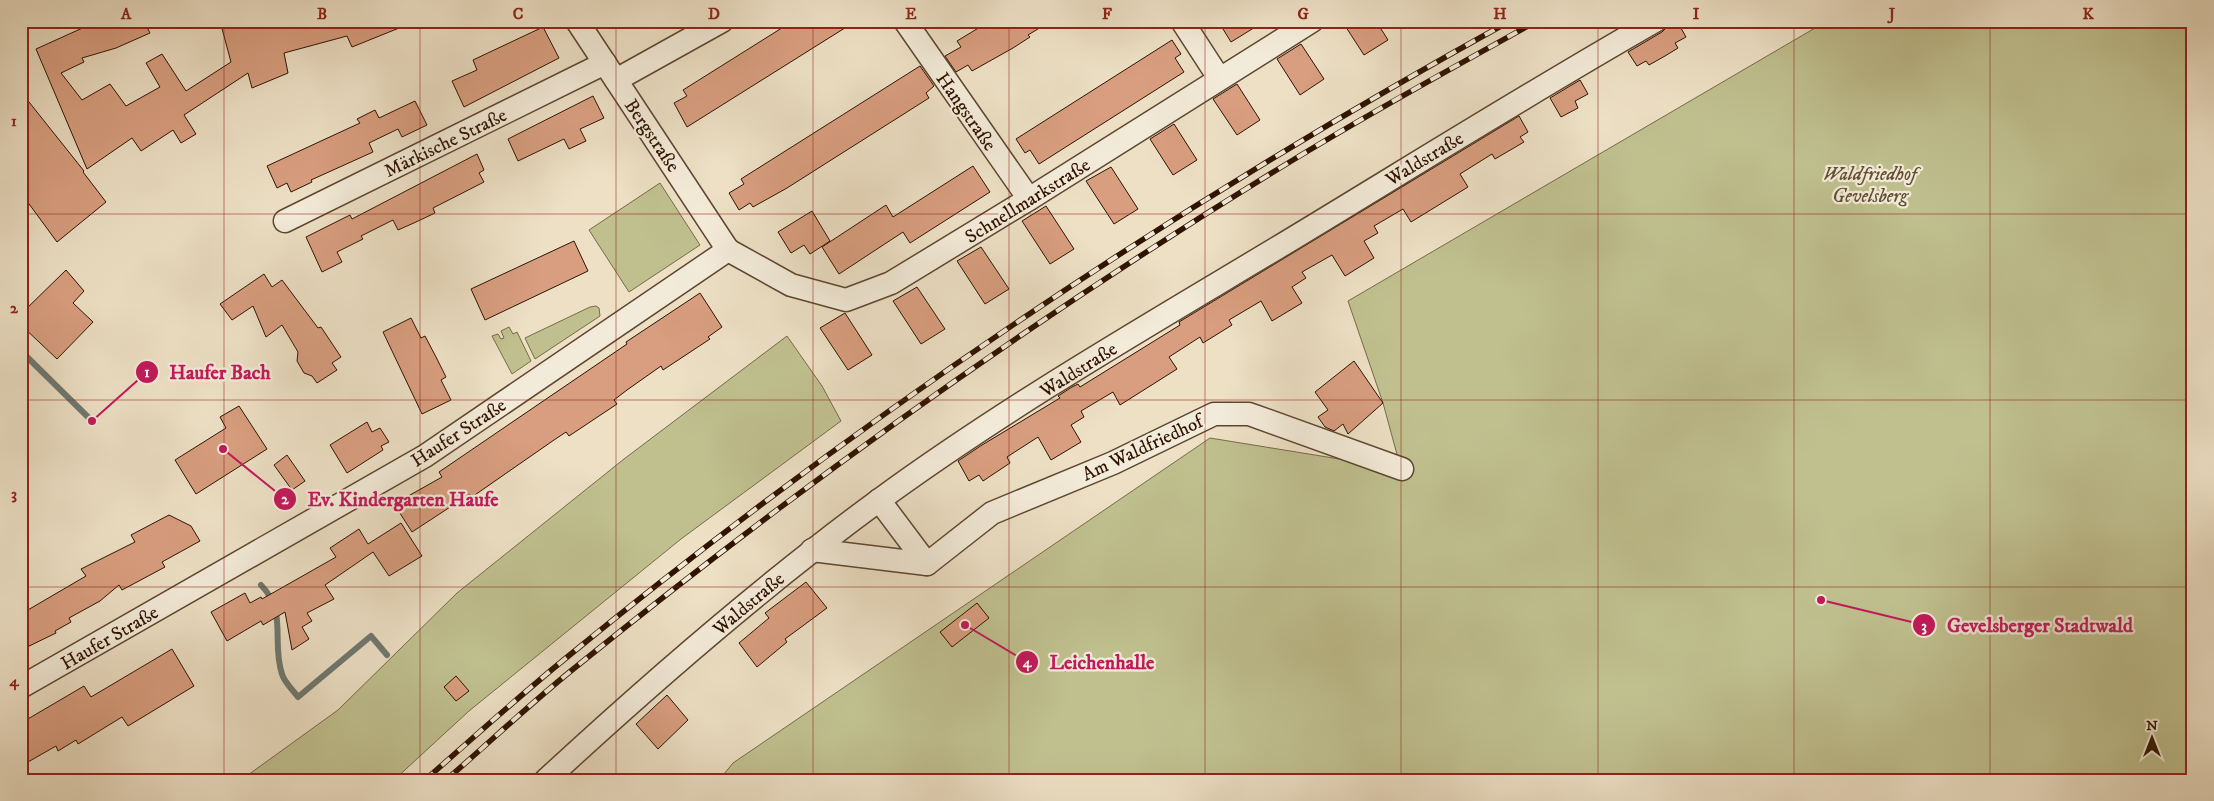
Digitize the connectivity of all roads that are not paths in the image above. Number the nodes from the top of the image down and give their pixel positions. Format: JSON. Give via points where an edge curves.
{"nodes":[{"id":1,"x":578,"y":21,"type":"edge"},
{"id":2,"x":722,"y":21,"type":"edge"},
{"id":3,"x":905,"y":21,"type":"edge"},
{"id":4,"x":1182,"y":21,"type":"edge"},
{"id":5,"x":1312,"y":21,"type":"edge"},
{"id":6,"x":1654,"y":21,"type":"edge"},
{"id":7,"x":610,"y":72,"type":"junction"},
{"id":8,"x":1219,"y":78,"type":"junction"},
{"id":9,"x":1029,"y":200,"type":"junction"},
{"id":10,"x":284,"y":221,"type":"dead end"},
{"id":11,"x":728,"y":250,"type":"junction"},
{"id":12,"x":1402,"y":469,"type":"dead end"},
{"id":13,"x":879,"y":500,"type":"junction"},
{"id":14,"x":812,"y":550,"type":"junction"},
{"id":15,"x":928,"y":564,"type":"junction"},
{"id":16,"x":21,"y":687,"type":"edge"},
{"id":17,"x":546,"y":780,"type":"edge"}],
"edges":[{"from":1,"to":7,"type":"street","name":"Bergstraße"},
{"from":2,"to":7,"type":"street","name":"Märkische Straße"},
{"from":3,"to":9,"type":"street","name":"Hangstraße"},
{"from":4,"to":8,"type":"street"},
{"from":5,"to":8,"type":"street","name":"Schnellmarkstraße"},
{"from":6,"to":13,"type":"street","name":"Waldstraße","via":[[1100,354],[945,453]]},
{"from":7,"to":10,"type":"street","name":"Märkische Straße"},
{"from":7,"to":11,"type":"street","name":"Bergstraße"},
{"from":8,"to":9,"type":"street","name":"Schnellmarkstraße"},
{"from":9,"to":11,"type":"street","name":"Schnellmarkstraße","via":[[891,283],[846,300],[791,285]]},
{"from":11,"to":16,"type":"street","name":"Haufer Straße","via":[[425,456]]},
{"from":12,"to":15,"type":"street","name":"Am Waldfriedhof","via":[[1249,414],[1214,414],[1113,463],[992,513]]},
{"from":13,"to":14,"type":"street","name":"Waldstraße"},
{"from":13,"to":15,"type":"street"},
{"from":14,"to":15,"type":"street"},
{"from":14,"to":17,"type":"street","name":"Waldstraße","via":[[604,726]]}]}
